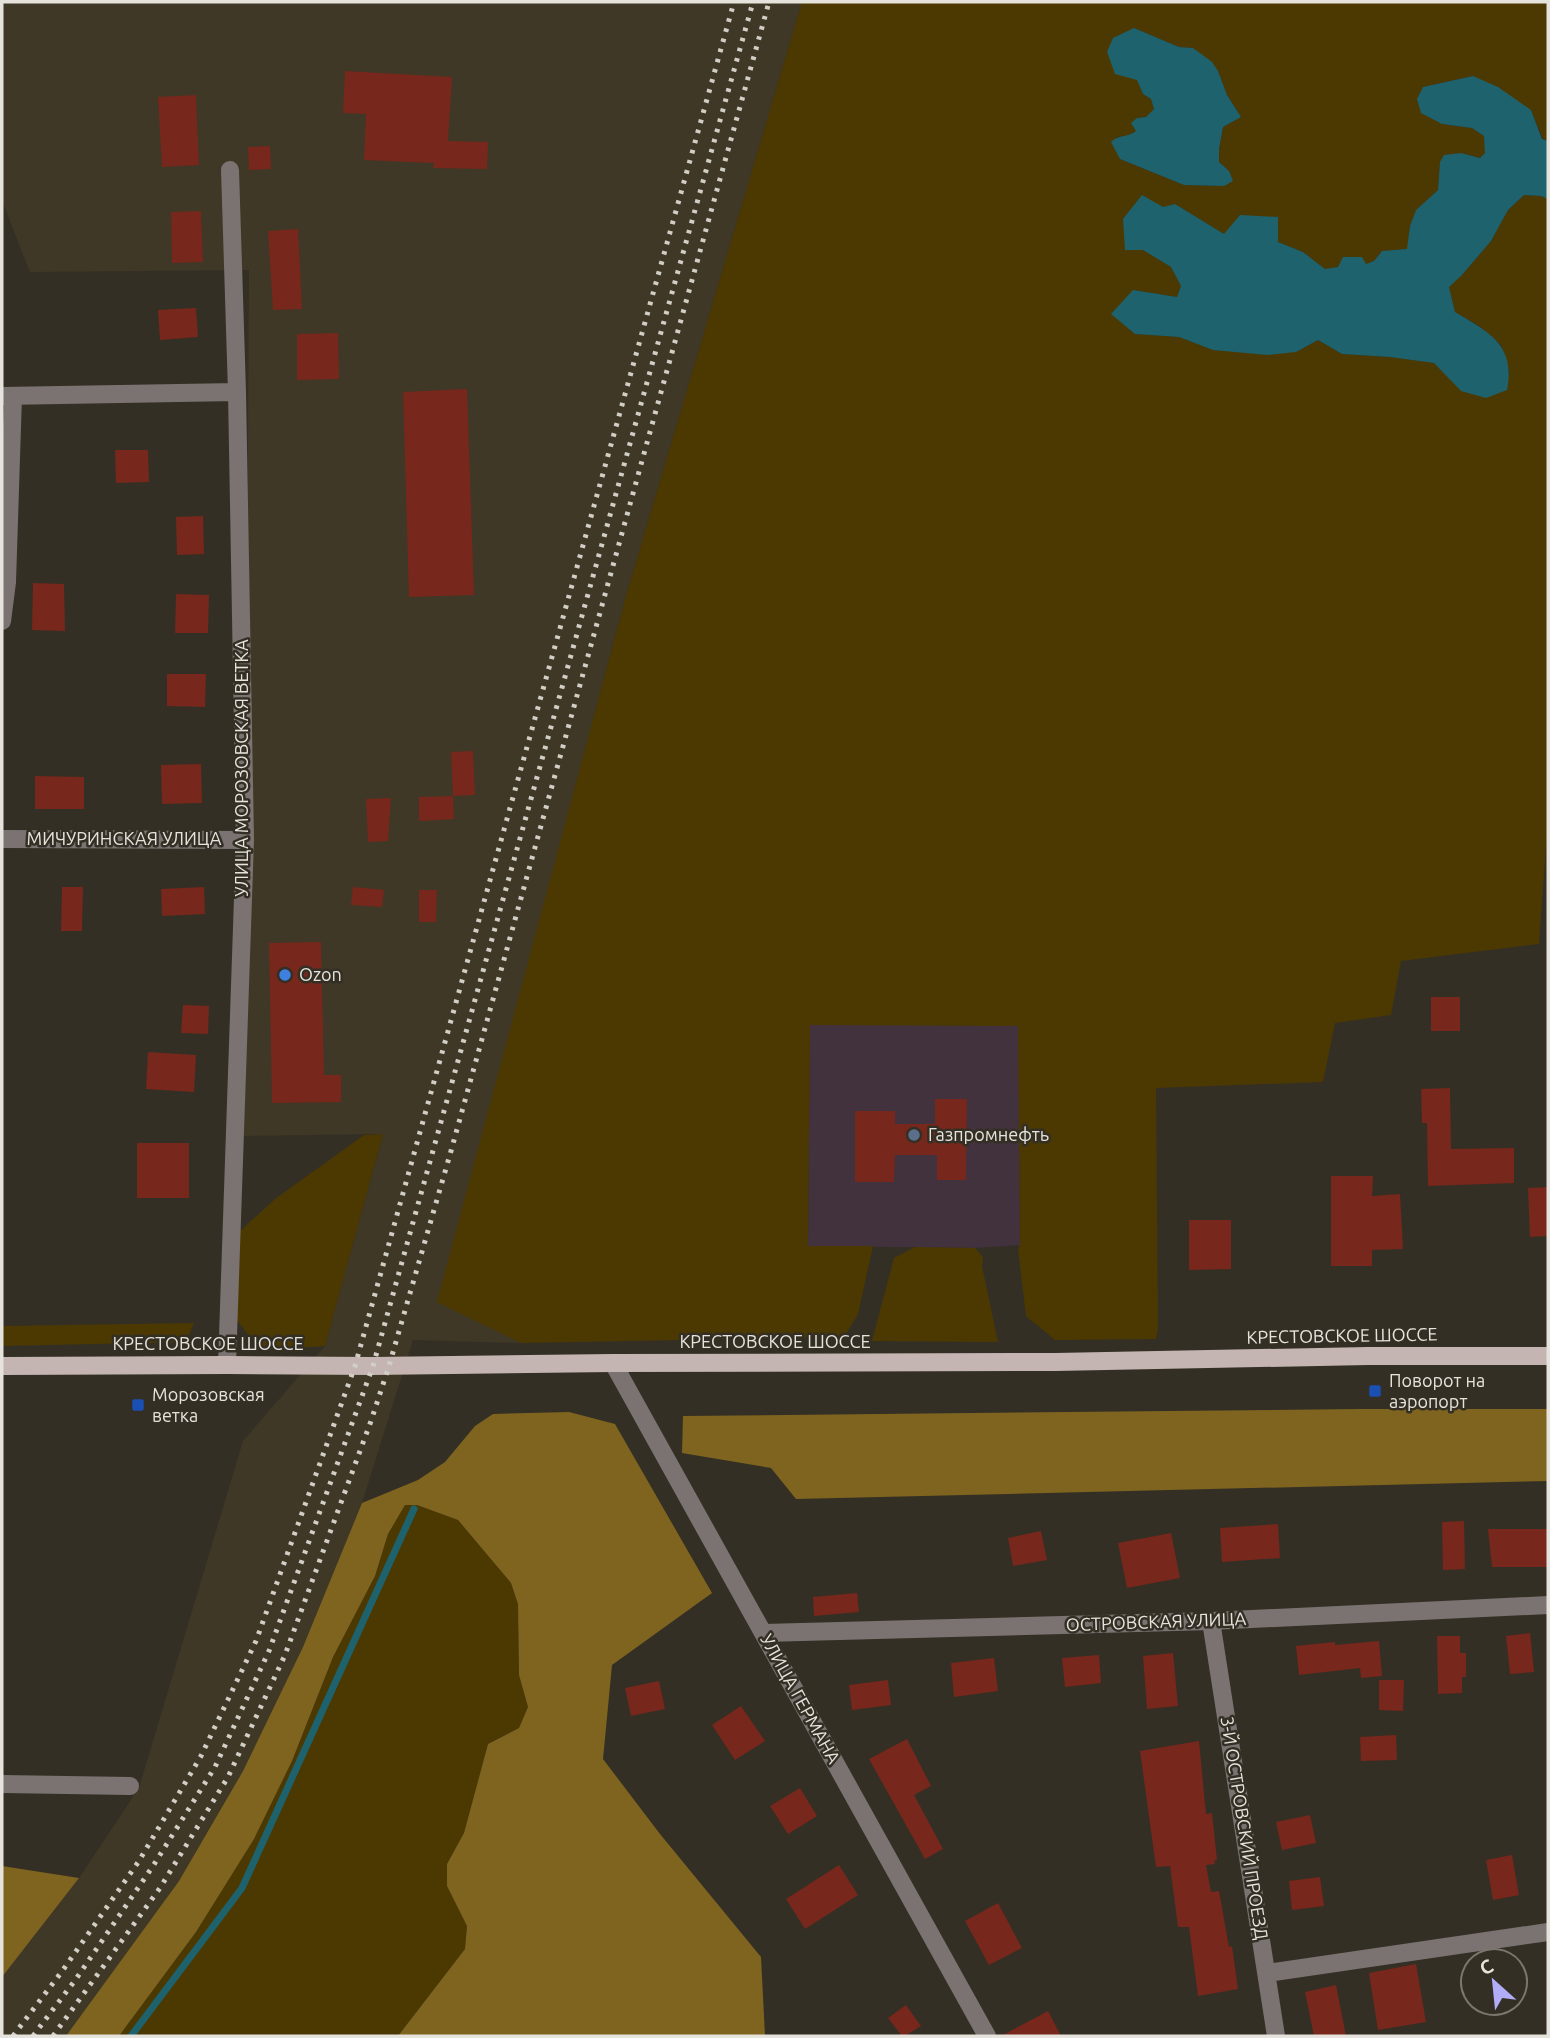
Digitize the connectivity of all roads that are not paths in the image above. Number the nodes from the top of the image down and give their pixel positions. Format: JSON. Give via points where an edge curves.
{"nodes":[{"id":1,"x":229,"y":170,"type":"dead end"},
{"id":2,"x":237,"y":392,"type":"junction"},
{"id":3,"x":7,"y":396,"type":"edge"},
{"id":4,"x":2,"y":621,"type":"edge"},
{"id":5,"x":2,"y":839,"type":"edge"},
{"id":6,"x":245,"y":840,"type":"junction"},
{"id":7,"x":1548,"y":1356,"type":"edge"},
{"id":8,"x":613,"y":1363,"type":"junction"},
{"id":9,"x":227,"y":1365,"type":"junction"},
{"id":10,"x":2,"y":1366,"type":"edge"},
{"id":11,"x":1548,"y":1605,"type":"edge"},
{"id":12,"x":1211,"y":1621,"type":"junction"},
{"id":13,"x":764,"y":1633,"type":"junction"},
{"id":14,"x":2,"y":1784,"type":"edge"},
{"id":15,"x":130,"y":1786,"type":"dead end"},
{"id":16,"x":1548,"y":1932,"type":"edge"},
{"id":17,"x":1267,"y":1973,"type":"junction"},
{"id":18,"x":987,"y":2036,"type":"edge"},
{"id":19,"x":1276,"y":2036,"type":"edge"}],
"edges":[{"from":1,"to":2,"type":"street","name":"УЛИЦА МОРОЗОВСКАЯ ВЕТКА"},
{"from":2,"to":3,"type":"street"},
{"from":2,"to":6,"type":"street","name":"УЛИЦА МОРОЗОВСКАЯ ВЕТКА"},
{"from":3,"to":4,"type":"street"},
{"from":5,"to":6,"type":"street","name":"МИЧУРИНСКАЯ УЛИЦА"},
{"from":6,"to":9,"type":"street","name":"УЛИЦА МОРОЗОВСКАЯ ВЕТКА"},
{"from":7,"to":8,"type":"main road","name":"КРЕСТОВСКОЕ ШОССЕ"},
{"from":8,"to":9,"type":"main road","name":"КРЕСТОВСКОЕ ШОССЕ"},
{"from":8,"to":13,"type":"street","name":"УЛИЦА ГЕРМАНА"},
{"from":9,"to":10,"type":"main road","name":"КРЕСТОВСКОЕ ШОССЕ"},
{"from":11,"to":12,"type":"street","name":"ОСТРОВСКАЯ УЛИЦА"},
{"from":12,"to":13,"type":"street","name":"ОСТРОВСКАЯ УЛИЦА"},
{"from":12,"to":17,"type":"street","name":"3-Й ОСТРОВСКИЙ ПРОЕЗД"},
{"from":13,"to":18,"type":"street","name":"УЛИЦА ГЕРМАНА"},
{"from":14,"to":15,"type":"street"},
{"from":16,"to":17,"type":"street"},
{"from":17,"to":19,"type":"street","name":"3-Й ОСТРОВСКИЙ ПРОЕЗД"}]}
